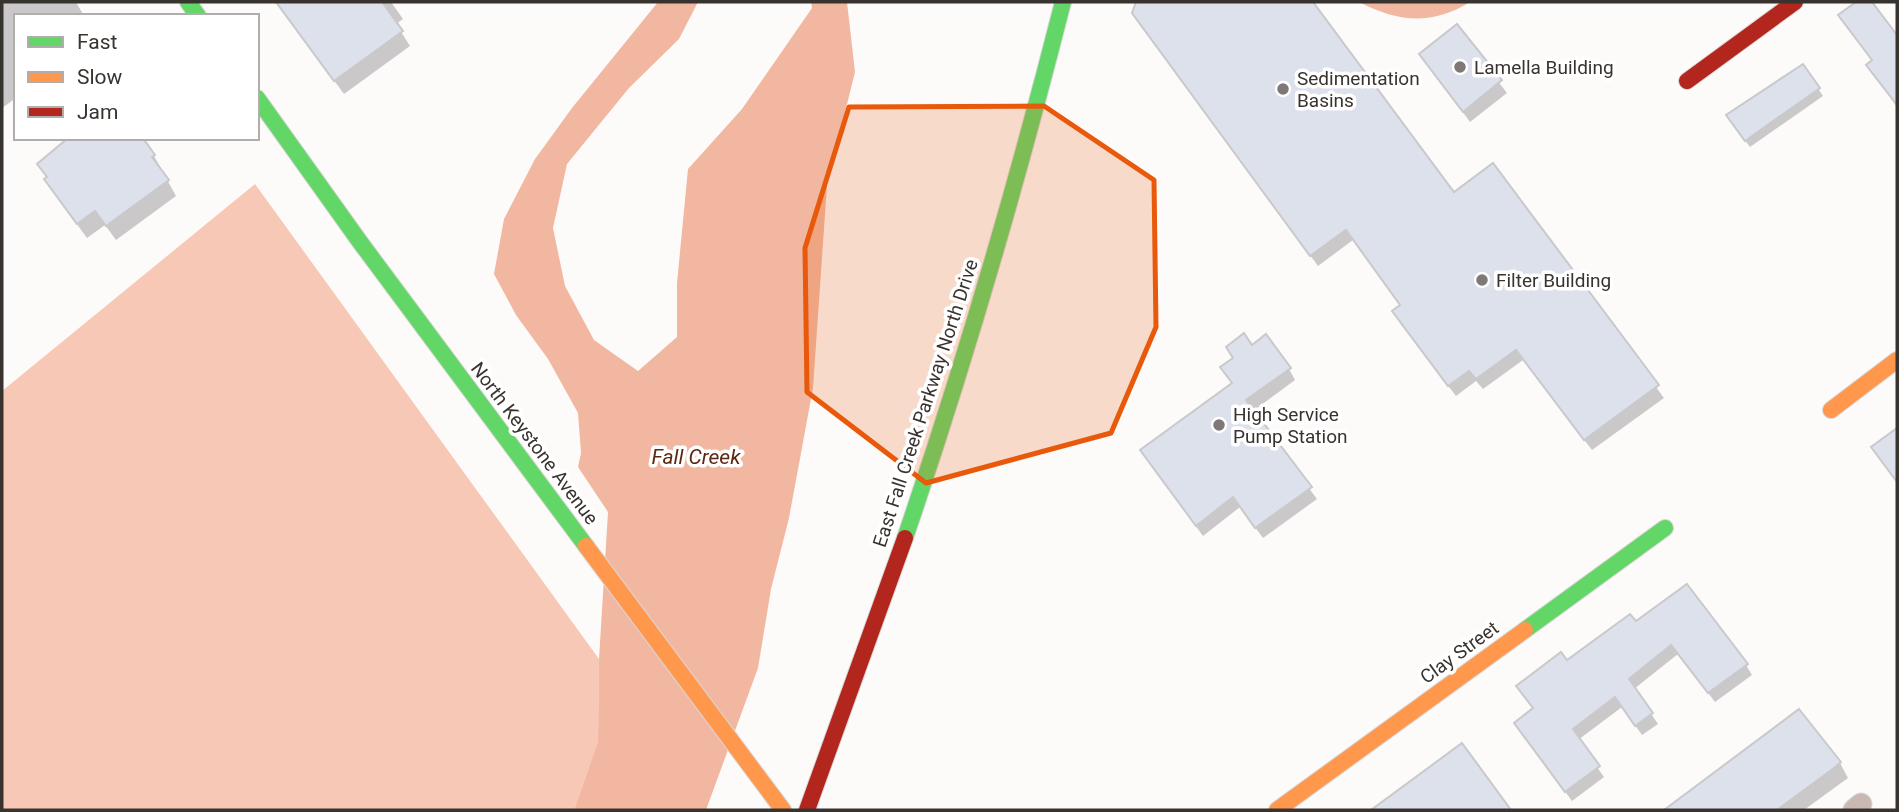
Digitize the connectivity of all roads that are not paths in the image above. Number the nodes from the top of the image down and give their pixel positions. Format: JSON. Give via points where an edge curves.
{"nodes":[{"id":1,"x":1063,"y":2,"type":"edge"},
{"id":2,"x":1795,"y":2,"type":"edge"},
{"id":3,"x":1687,"y":81,"type":"dead end"},
{"id":4,"x":259,"y":101,"type":"edge"},
{"id":5,"x":1897,"y":360,"type":"edge"},
{"id":6,"x":1831,"y":410,"type":"dead end"},
{"id":7,"x":1665,"y":528,"type":"dead end"},
{"id":8,"x":783,"y":810,"type":"edge"},
{"id":9,"x":807,"y":810,"type":"edge"},
{"id":10,"x":1277,"y":810,"type":"edge"}],
"edges":[{"from":1,"to":9,"type":"main road","name":"East Fall Creek Parkway North Drive","via":[[957,380]]},
{"from":2,"to":3,"type":"main road"},
{"from":4,"to":8,"type":"main road","name":"North Keystone Avenue"},
{"from":5,"to":6,"type":"main road"},
{"from":7,"to":10,"type":"main road","name":"Clay Street"}]}
